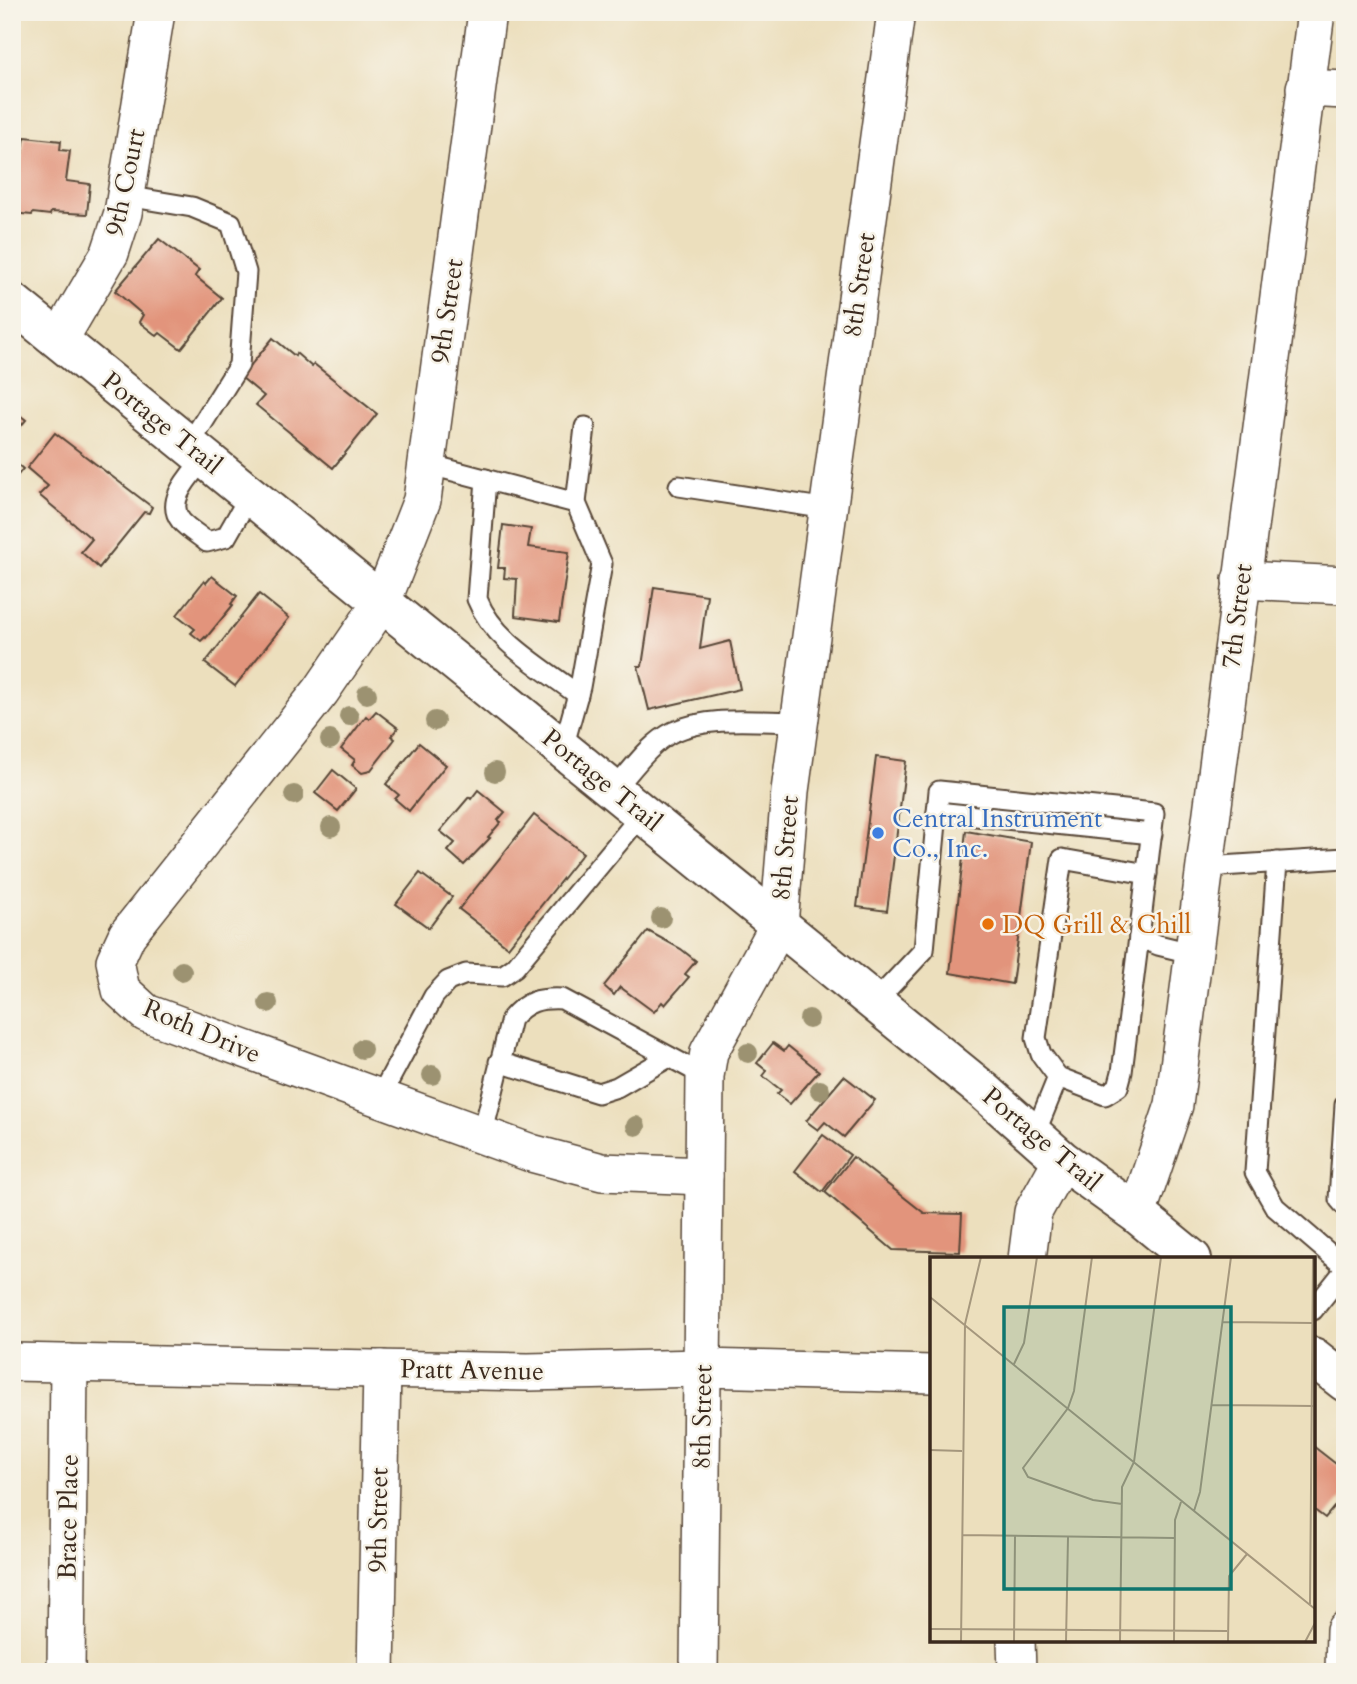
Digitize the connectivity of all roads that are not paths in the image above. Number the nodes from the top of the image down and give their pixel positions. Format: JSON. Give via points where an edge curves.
{"nodes":[{"id":1,"x":156,"y":12,"type":"edge"},
{"id":2,"x":487,"y":12,"type":"edge"},
{"id":3,"x":896,"y":12,"type":"edge"},
{"id":4,"x":1316,"y":12,"type":"edge"},
{"id":5,"x":1305,"y":88,"type":"junction"},
{"id":6,"x":1345,"y":90,"type":"edge"},
{"id":7,"x":126,"y":196,"type":"junction"},
{"id":8,"x":12,"y":302,"type":"edge"},
{"id":9,"x":60,"y":340,"type":"junction"},
{"id":10,"x":585,"y":427,"type":"dead end"},
{"id":11,"x":196,"y":451,"type":"junction"},
{"id":12,"x":427,"y":464,"type":"junction"},
{"id":13,"x":486,"y":480,"type":"junction"},
{"id":14,"x":679,"y":486,"type":"dead end"},
{"id":15,"x":250,"y":495,"type":"junction"},
{"id":16,"x":576,"y":503,"type":"junction"},
{"id":17,"x":828,"y":509,"type":"junction"},
{"id":18,"x":1241,"y":580,"type":"junction"},
{"id":19,"x":1345,"y":585,"type":"edge"},
{"id":20,"x":382,"y":602,"type":"junction"},
{"id":21,"x":578,"y":695,"type":"junction"},
{"id":22,"x":799,"y":722,"type":"junction"},
{"id":23,"x":563,"y":748,"type":"junction"},
{"id":24,"x":629,"y":801,"type":"junction"},
{"id":25,"x":1345,"y":858,"type":"edge"},
{"id":26,"x":1277,"y":862,"type":"junction"},
{"id":27,"x":1206,"y":867,"type":"junction"},
{"id":28,"x":1147,"y":874,"type":"junction"},
{"id":29,"x":779,"y":925,"type":"junction"},
{"id":30,"x":1139,"y":937,"type":"junction"},
{"id":31,"x":1195,"y":954,"type":"junction"},
{"id":32,"x":874,"y":1002,"type":"junction"},
{"id":33,"x":669,"y":1057,"type":"junction"},
{"id":34,"x":499,"y":1062,"type":"junction"},
{"id":35,"x":705,"y":1076,"type":"junction"},
{"id":36,"x":1058,"y":1077,"type":"junction"},
{"id":37,"x":379,"y":1099,"type":"junction"},
{"id":38,"x":1345,"y":1105,"type":"edge"},
{"id":39,"x":482,"y":1136,"type":"junction"},
{"id":40,"x":1048,"y":1148,"type":"junction"},
{"id":41,"x":704,"y":1176,"type":"junction"},
{"id":42,"x":1345,"y":1206,"type":"edge"},
{"id":43,"x":1137,"y":1214,"type":"junction"},
{"id":44,"x":1027,"y":1257,"type":"edge"},
{"id":45,"x":1190,"y":1257,"type":"edge"},
{"id":46,"x":1345,"y":1268,"type":"edge"},
{"id":47,"x":1315,"y":1307,"type":"edge"},
{"id":48,"x":1315,"y":1359,"type":"edge"},
{"id":49,"x":12,"y":1362,"type":"edge"},
{"id":50,"x":69,"y":1363,"type":"junction"},
{"id":51,"x":702,"y":1368,"type":"junction"},
{"id":52,"x":382,"y":1369,"type":"junction"},
{"id":53,"x":930,"y":1374,"type":"edge"},
{"id":54,"x":1345,"y":1382,"type":"edge"},
{"id":55,"x":1345,"y":1630,"type":"edge"},
{"id":56,"x":1016,"y":1642,"type":"edge"},
{"id":57,"x":66,"y":1672,"type":"edge"},
{"id":58,"x":376,"y":1672,"type":"edge"},
{"id":59,"x":699,"y":1672,"type":"edge"},
{"id":60,"x":1017,"y":1672,"type":"edge"},
{"id":61,"x":1344,"y":1672,"type":"edge"}],
"edges":[{"from":1,"to":7,"type":"street","name":"9th Court"},
{"from":2,"to":12,"type":"street","name":"9th Street"},
{"from":3,"to":17,"type":"street","name":"8th Street"},
{"from":4,"to":5,"type":"street","name":"7th Street"},
{"from":5,"to":6,"type":"street"},
{"from":5,"to":18,"type":"street","name":"7th Street"},
{"from":7,"to":9,"type":"street","name":"9th Court","via":[[110,253]]},
{"from":7,"to":11,"type":"lane","via":[[192,207],[231,223],[246,271],[239,365]]},
{"from":8,"to":9,"type":"main road","name":"Portage Trail"},
{"from":9,"to":11,"type":"main road","name":"Portage Trail"},
{"from":10,"to":16,"type":"lane"},
{"from":11,"to":15,"type":"main road","name":"Portage Trail"},
{"from":11,"to":15,"type":"lane","via":[[176,496],[175,510],[207,542],[226,537]]},
{"from":12,"to":13,"type":"lane"},
{"from":12,"to":20,"type":"street","name":"9th Street","via":[[422,500]]},
{"from":13,"to":16,"type":"lane"},
{"from":13,"to":21,"type":"lane","via":[[477,598],[484,616],[498,633]]},
{"from":14,"to":17,"type":"lane"},
{"from":15,"to":20,"type":"main road","name":"Portage Trail"},
{"from":16,"to":21,"type":"lane","via":[[602,564]]},
{"from":17,"to":22,"type":"street","name":"8th Street"},
{"from":18,"to":19,"type":"street"},
{"from":18,"to":27,"type":"street","name":"7th Street"},
{"from":20,"to":23,"type":"main road","name":"Portage Trail"},
{"from":20,"to":37,"type":"street","name":"Roth Drive","via":[[321,691],[127,935],[115,961],[121,990],[146,1013]]},
{"from":21,"to":23,"type":"lane"},
{"from":22,"to":24,"type":"lane","via":[[734,721],[673,732],[653,747]]},
{"from":22,"to":29,"type":"street","name":"8th Street"},
{"from":23,"to":24,"type":"main road","name":"Portage Trail"},
{"from":24,"to":29,"type":"main road","name":"Portage Trail"},
{"from":24,"to":37,"type":"lane","via":[[515,967],[502,976],[466,974],[448,981],[434,996]]},
{"from":25,"to":26,"type":"lane"},
{"from":26,"to":27,"type":"lane"},
{"from":26,"to":46,"type":"lane","via":[[1255,1172],[1275,1207]]},
{"from":27,"to":31,"type":"street","name":"7th Street"},
{"from":28,"to":30,"type":"lane"},
{"from":28,"to":32,"type":"lane","via":[[1154,813],[939,791],[924,950]]},
{"from":28,"to":36,"type":"lane","via":[[1062,859],[1036,1038],[1041,1054]]},
{"from":29,"to":32,"type":"main road","name":"Portage Trail"},
{"from":29,"to":35,"type":"street","name":"8th Street","via":[[709,1052]]},
{"from":30,"to":31,"type":"lane"},
{"from":30,"to":36,"type":"lane","via":[[1118,1087],[1105,1095]]},
{"from":31,"to":43,"type":"street","name":"7th Street","via":[[1174,1105]]},
{"from":32,"to":40,"type":"main road","name":"Portage Trail"},
{"from":33,"to":34,"type":"lane","via":[[598,1093]]},
{"from":33,"to":34,"type":"lane","via":[[562,999],[540,998],[511,1019]]},
{"from":33,"to":35,"type":"lane"},
{"from":34,"to":39,"type":"lane"},
{"from":35,"to":41,"type":"street","name":"8th Street"},
{"from":36,"to":40,"type":"lane"},
{"from":37,"to":39,"type":"street","name":"Roth Drive"},
{"from":38,"to":42,"type":"lane","via":[[1339,1199]]},
{"from":39,"to":41,"type":"street","name":"Roth Drive","via":[[602,1172]]},
{"from":40,"to":43,"type":"main road","name":"Portage Trail"},
{"from":40,"to":44,"type":"street","via":[[1032,1212]]},
{"from":41,"to":51,"type":"street","name":"8th Street"},
{"from":43,"to":45,"type":"main road","name":"Portage Trail"},
{"from":46,"to":47,"type":"lane"},
{"from":48,"to":54,"type":"main road"},
{"from":49,"to":50,"type":"street","name":"Pratt Avenue"},
{"from":50,"to":52,"type":"street","name":"Pratt Avenue"},
{"from":50,"to":57,"type":"street","name":"Brace Place"},
{"from":51,"to":52,"type":"street","name":"Pratt Avenue"},
{"from":51,"to":53,"type":"street","name":"Pratt Avenue"},
{"from":51,"to":59,"type":"street","name":"8th Street"},
{"from":52,"to":58,"type":"street","name":"9th Street"},
{"from":55,"to":61,"type":"street"},
{"from":56,"to":60,"type":"street"}]}
